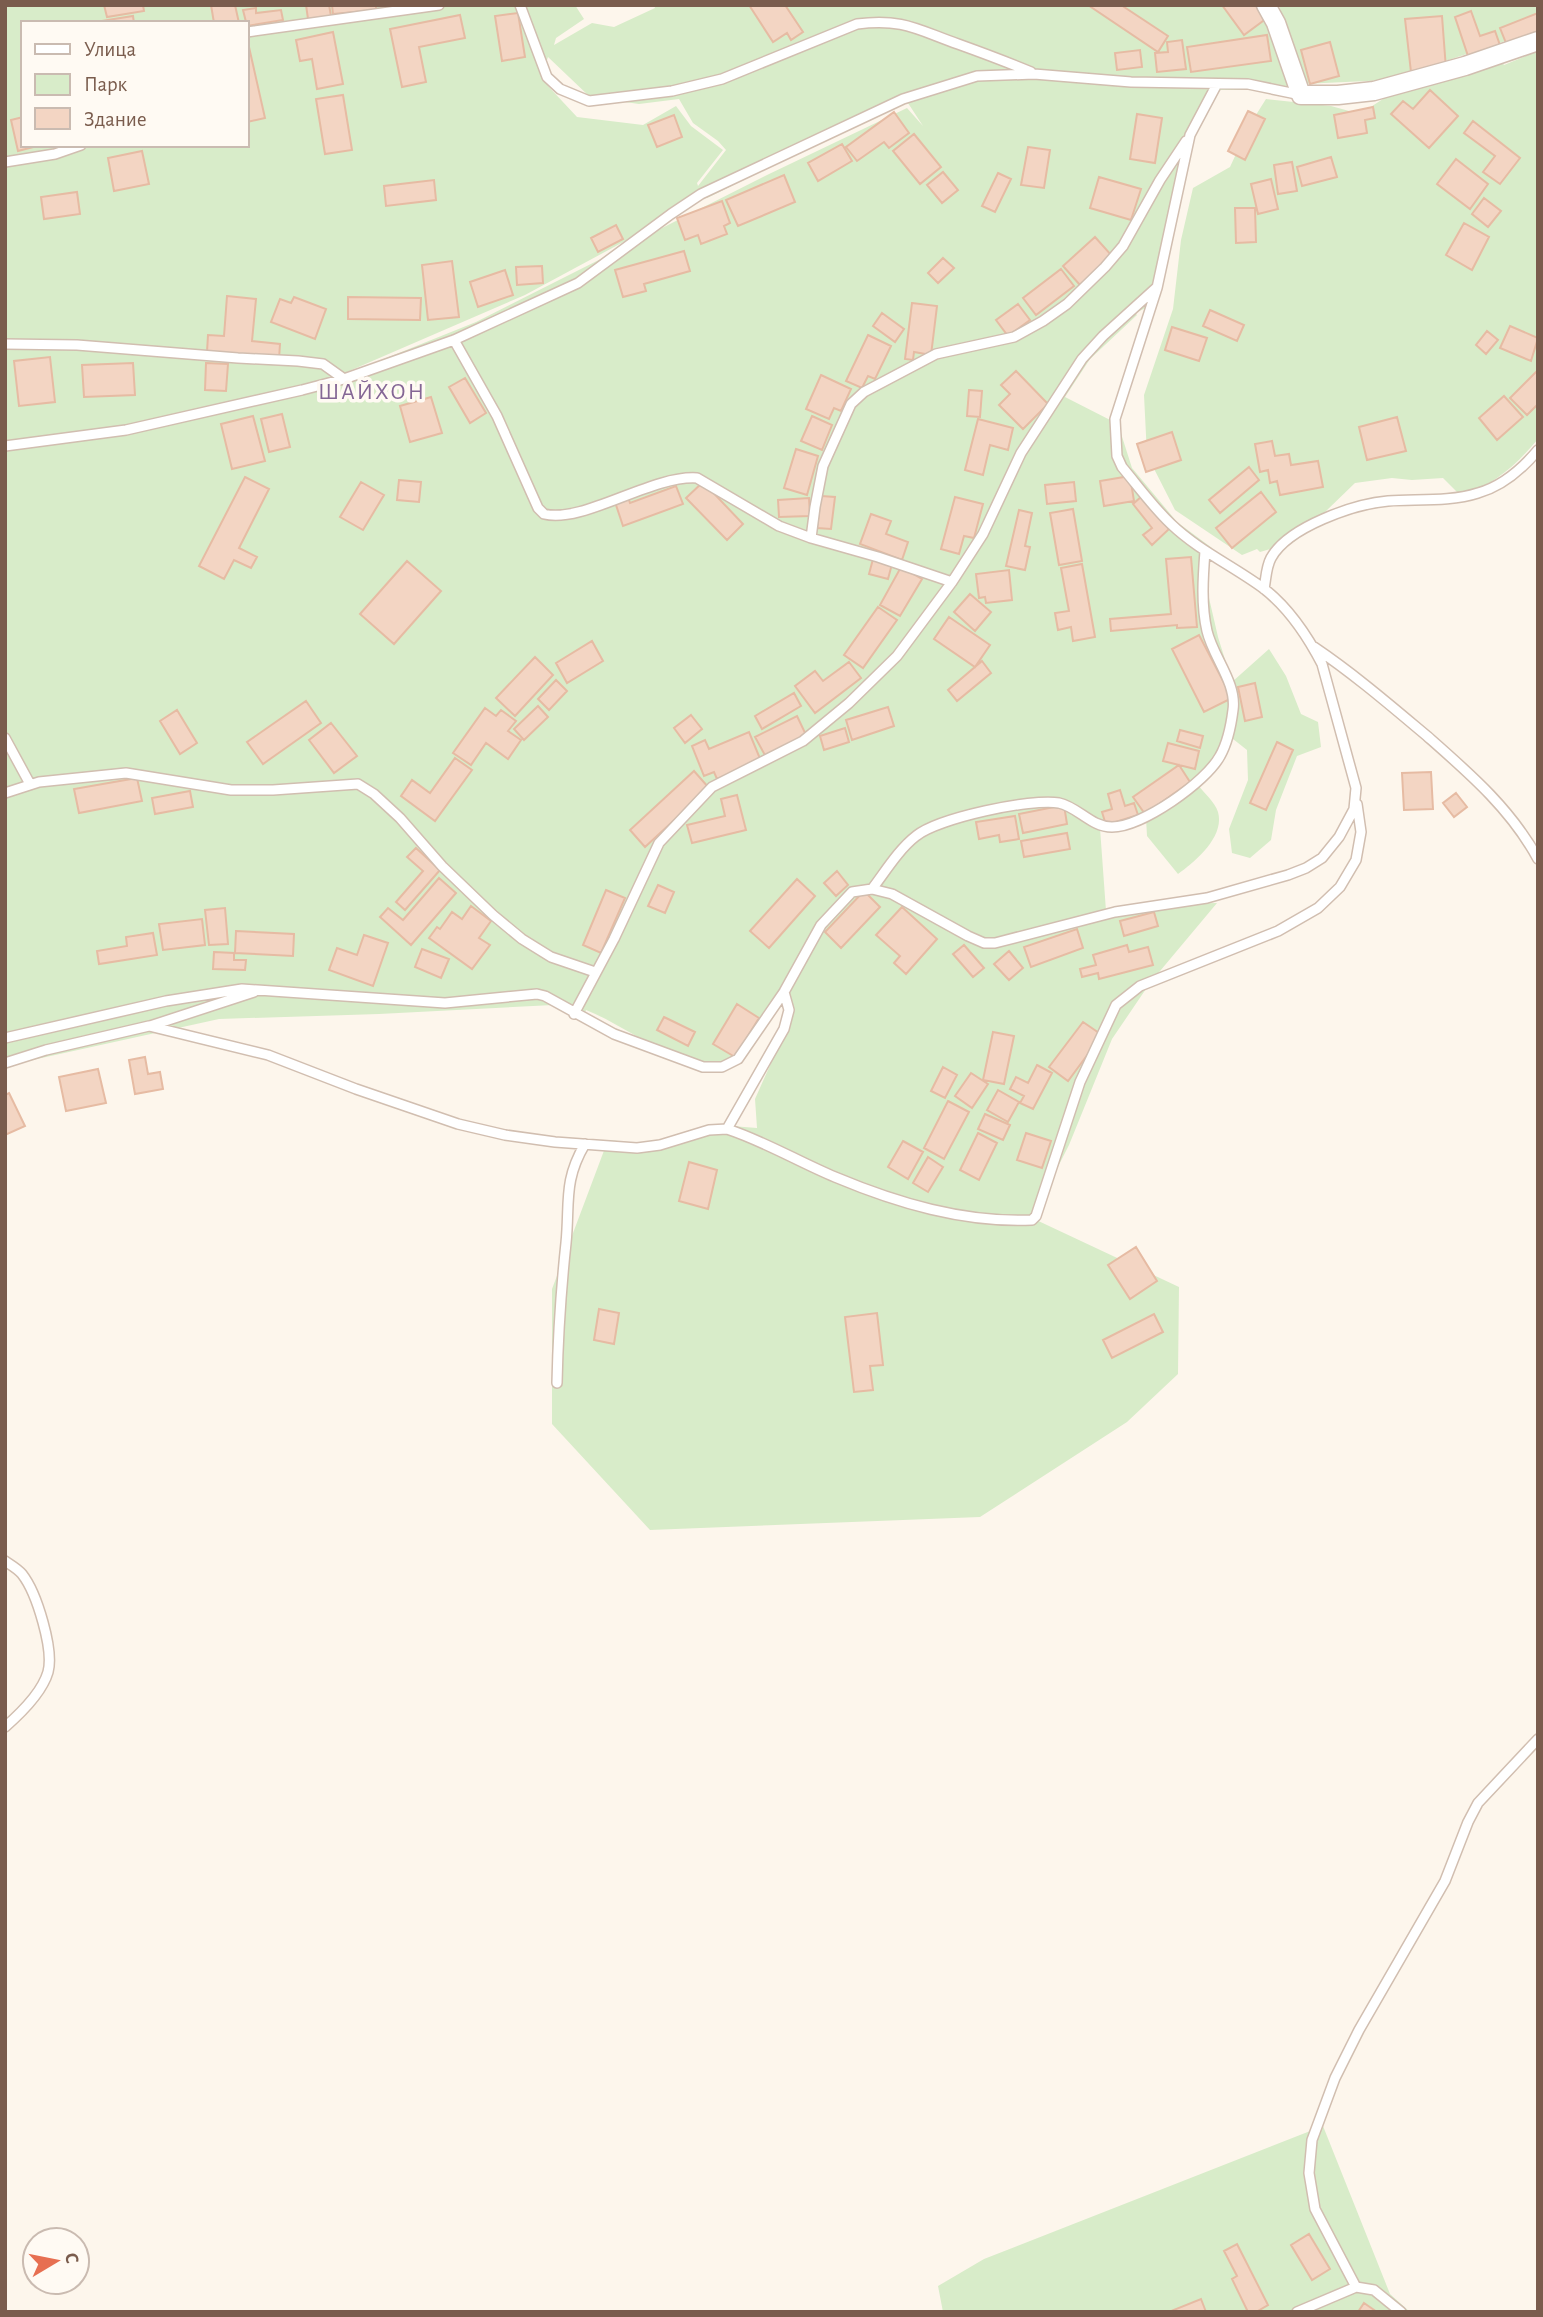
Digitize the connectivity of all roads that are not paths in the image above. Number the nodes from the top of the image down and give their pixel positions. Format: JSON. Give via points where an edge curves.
{"nodes":[{"id":1,"x":439,"y":5,"type":"edge"},
{"id":2,"x":520,"y":5,"type":"edge"},
{"id":3,"x":1266,"y":5,"type":"edge"},
{"id":4,"x":248,"y":32,"type":"edge"},
{"id":5,"x":1538,"y":41,"type":"edge"},
{"id":6,"x":1034,"y":74,"type":"junction"},
{"id":7,"x":1217,"y":84,"type":"junction"},
{"id":8,"x":1301,"y":95,"type":"junction"},
{"id":9,"x":1190,"y":135,"type":"junction"},
{"id":10,"x":75,"y":147,"type":"edge"},
{"id":11,"x":5,"y":162,"type":"edge"},
{"id":12,"x":1157,"y":288,"type":"junction"},
{"id":13,"x":454,"y":340,"type":"junction"},
{"id":14,"x":5,"y":344,"type":"edge"},
{"id":15,"x":344,"y":379,"type":"junction"},
{"id":16,"x":5,"y":446,"type":"edge"},
{"id":17,"x":1538,"y":450,"type":"edge"},
{"id":18,"x":811,"y":538,"type":"junction"},
{"id":19,"x":1205,"y":551,"type":"junction"},
{"id":20,"x":952,"y":582,"type":"junction"},
{"id":21,"x":1265,"y":589,"type":"junction"},
{"id":22,"x":1312,"y":646,"type":"junction"},
{"id":23,"x":5,"y":738,"type":"edge"},
{"id":24,"x":30,"y":784,"type":"junction"},
{"id":25,"x":5,"y":793,"type":"edge"},
{"id":26,"x":1356,"y":799,"type":"junction"},
{"id":27,"x":1538,"y":859,"type":"edge"},
{"id":28,"x":872,"y":888,"type":"junction"},
{"id":29,"x":595,"y":972,"type":"junction"},
{"id":30,"x":259,"y":990,"type":"junction"},
{"id":31,"x":784,"y":992,"type":"junction"},
{"id":32,"x":574,"y":1014,"type":"junction"},
{"id":33,"x":149,"y":1026,"type":"junction"},
{"id":34,"x":5,"y":1038,"type":"edge"},
{"id":35,"x":5,"y":1063,"type":"edge"},
{"id":36,"x":727,"y":1129,"type":"junction"},
{"id":37,"x":585,"y":1144,"type":"junction"},
{"id":38,"x":557,"y":1383,"type":"dead end"},
{"id":39,"x":5,"y":1561,"type":"edge"},
{"id":40,"x":5,"y":1727,"type":"edge"},
{"id":41,"x":1538,"y":1739,"type":"edge"},
{"id":42,"x":1356,"y":2287,"type":"junction"},
{"id":43,"x":1297,"y":2312,"type":"edge"},
{"id":44,"x":1401,"y":2312,"type":"edge"}],
"edges":[{"from":1,"to":4,"type":"lane"},
{"from":2,"to":6,"type":"lane","via":[[547,77],[560,89],[589,101],[722,79],[846,29],[876,22],[920,28]]},
{"from":3,"to":8,"type":"street"},
{"from":5,"to":8,"type":"street","via":[[1374,91]]},
{"from":6,"to":7,"type":"lane"},
{"from":6,"to":13,"type":"lane","via":[[977,76],[903,99],[701,194],[578,283]]},
{"from":7,"to":8,"type":"lane","via":[[1248,84]]},
{"from":7,"to":9,"type":"lane"},
{"from":9,"to":12,"type":"lane"},
{"from":9,"to":18,"type":"lane","via":[[1123,246],[1067,304],[1004,341],[936,354],[864,392],[851,404],[823,466]]},
{"from":10,"to":11,"type":"lane"},
{"from":12,"to":19,"type":"lane","via":[[1115,419],[1117,456],[1171,524]]},
{"from":12,"to":20,"type":"lane","via":[[1082,359],[1021,453],[983,534]]},
{"from":13,"to":15,"type":"lane"},
{"from":13,"to":18,"type":"lane","via":[[544,514],[577,512],[692,478],[779,526]]},
{"from":14,"to":15,"type":"lane","via":[[307,362],[330,367]]},
{"from":15,"to":16,"type":"lane","via":[[125,430]]},
{"from":17,"to":21,"type":"lane","via":[[1503,482],[1479,493],[1366,505],[1321,520],[1275,551]]},
{"from":18,"to":20,"type":"lane"},
{"from":19,"to":21,"type":"lane"},
{"from":19,"to":28,"type":"lane","via":[[1206,629],[1234,707],[1228,738],[1210,772],[1125,825],[1106,827],[1063,804],[1046,803],[971,814],[926,829],[910,841]]},
{"from":20,"to":29,"type":"lane","via":[[897,656],[849,703],[803,741],[717,783],[677,822],[659,843]]},
{"from":21,"to":22,"type":"lane"},
{"from":22,"to":26,"type":"lane","via":[[1329,684]]},
{"from":22,"to":27,"type":"lane","via":[[1362,680],[1452,758],[1523,831]]},
{"from":23,"to":24,"type":"lane"},
{"from":24,"to":25,"type":"lane"},
{"from":24,"to":29,"type":"lane","via":[[126,773],[231,790],[360,785],[400,818],[442,866],[522,939],[551,957]]},
{"from":26,"to":28,"type":"lane","via":[[1349,820],[1327,853],[1288,875],[1207,898],[1115,912],[995,943],[968,936]]},
{"from":26,"to":36,"type":"lane","via":[[1362,832],[1356,860],[1340,887],[1318,908],[1278,931],[1140,986],[1116,1005],[1080,1082],[1033,1220],[978,1218],[902,1203]]},
{"from":28,"to":31,"type":"lane","via":[[849,895],[821,925]]},
{"from":29,"to":32,"type":"lane"},
{"from":30,"to":32,"type":"lane","via":[[445,1003],[537,994]]},
{"from":30,"to":33,"type":"lane"},
{"from":30,"to":34,"type":"lane","via":[[166,1001]]},
{"from":31,"to":32,"type":"lane","via":[[738,1059],[722,1067],[703,1067]]},
{"from":31,"to":36,"type":"lane","via":[[789,1010],[785,1029]]},
{"from":33,"to":35,"type":"lane"},
{"from":33,"to":37,"type":"lane","via":[[268,1055],[458,1124],[505,1135]]},
{"from":36,"to":37,"type":"lane","via":[[637,1148]]},
{"from":37,"to":38,"type":"lane","via":[[569,1183]]},
{"from":39,"to":40,"type":"lane","via":[[30,1587],[50,1654],[39,1691]]},
{"from":41,"to":42,"type":"lane","via":[[1478,1803],[1445,1881],[1335,2077],[1312,2140],[1309,2173],[1315,2209]]},
{"from":42,"to":43,"type":"lane"},
{"from":42,"to":44,"type":"lane","via":[[1374,2290]]}]}
